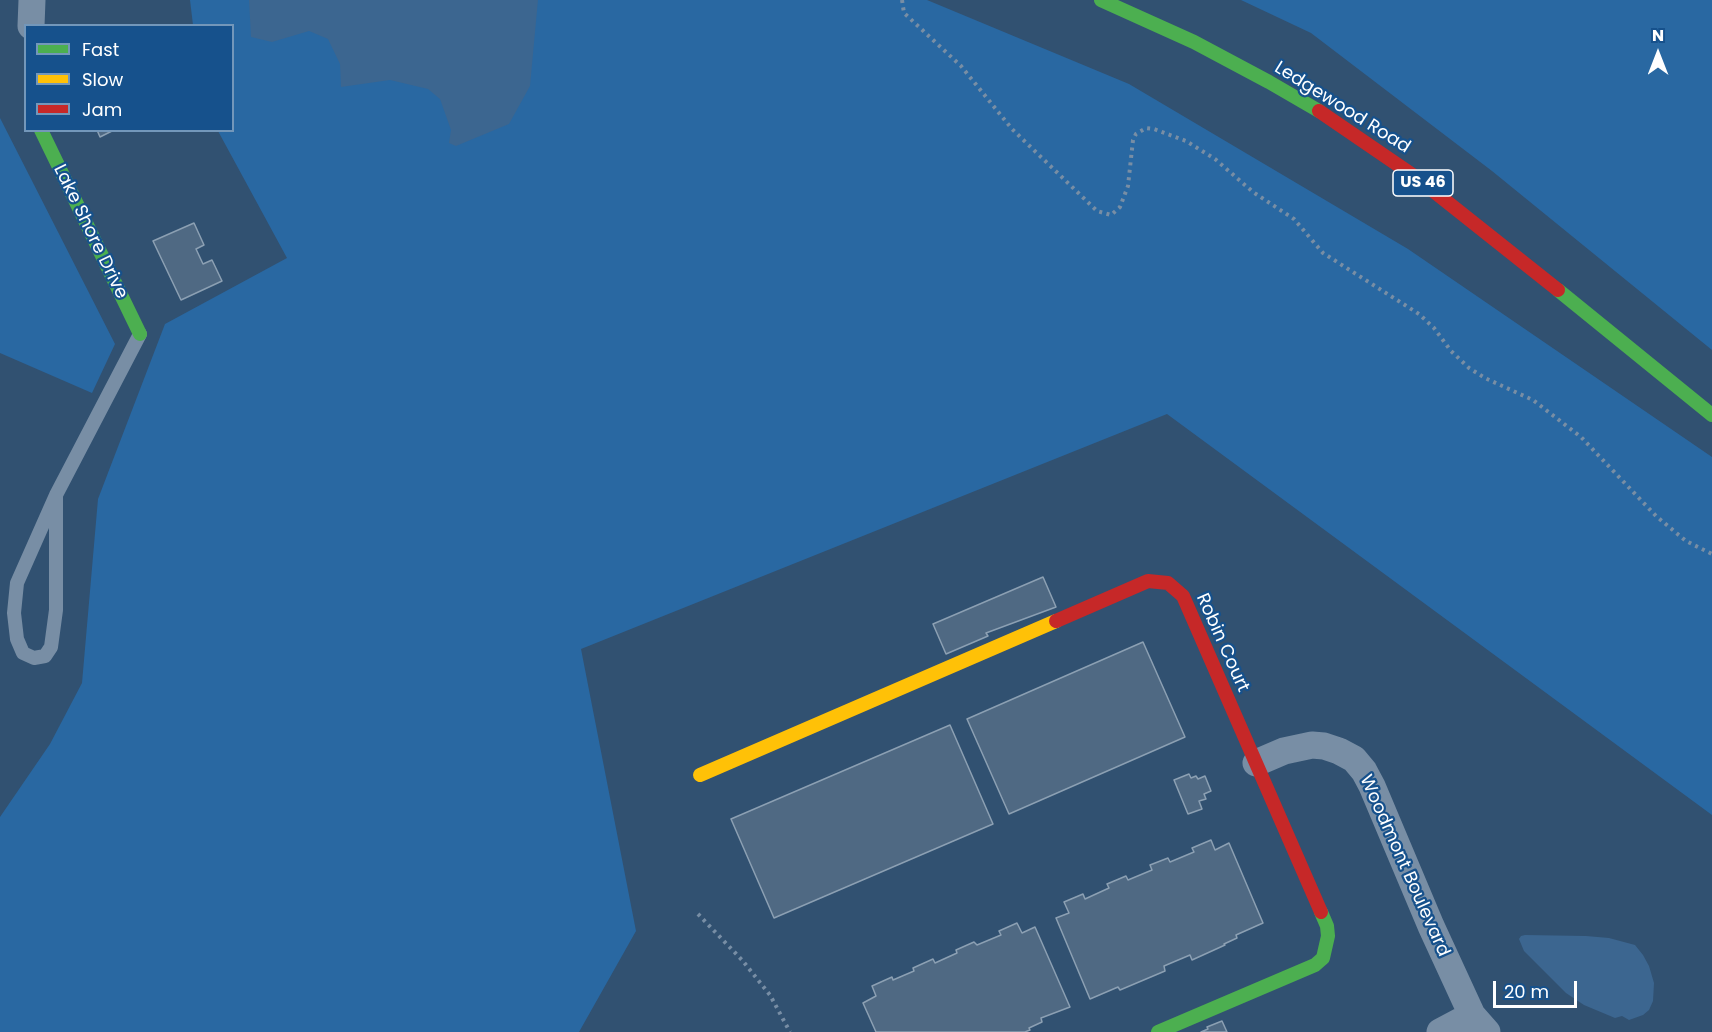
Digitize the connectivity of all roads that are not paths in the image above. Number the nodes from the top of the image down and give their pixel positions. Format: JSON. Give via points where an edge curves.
{"nodes":[{"id":1,"x":32,"y":0,"type":"edge"},
{"id":2,"x":1101,"y":0,"type":"edge"},
{"id":3,"x":31,"y":24,"type":"edge"},
{"id":4,"x":42,"y":132,"type":"edge"},
{"id":5,"x":140,"y":334,"type":"joint"},
{"id":6,"x":1712,"y":415,"type":"edge"},
{"id":7,"x":56,"y":495,"type":"junction"},
{"id":8,"x":1256,"y":763,"type":"junction"},
{"id":9,"x":700,"y":775,"type":"dead end"},
{"id":10,"x":1479,"y":1023,"type":"edge"},
{"id":11,"x":1158,"y":1032,"type":"edge"},
{"id":12,"x":1440,"y":1032,"type":"edge"}],
"edges":[{"from":1,"to":3,"type":"street"},
{"from":2,"to":6,"type":"street","name":"Ledgewood Road","number":"US 46","via":[[1194,42],[1335,121],[1418,178]]},
{"from":4,"to":5,"type":"street","name":"Lake Shore Drive"},
{"from":5,"to":7,"type":"lane"},
{"from":7,"to":7,"type":"lane","via":[[17,583],[17,639],[23,653],[34,658],[45,656],[51,647],[56,610]]},
{"from":8,"to":9,"type":"street","name":"Robin Court","via":[[1183,596],[1167,583],[1148,581]]},
{"from":8,"to":10,"type":"street","name":"Woodmont Boulevard","via":[[1312,745],[1354,759],[1372,786],[1431,926]]},
{"from":8,"to":11,"type":"street","name":"Robin Court","via":[[1327,926],[1323,958],[1315,965]]},
{"from":10,"to":12,"type":"street"}]}
